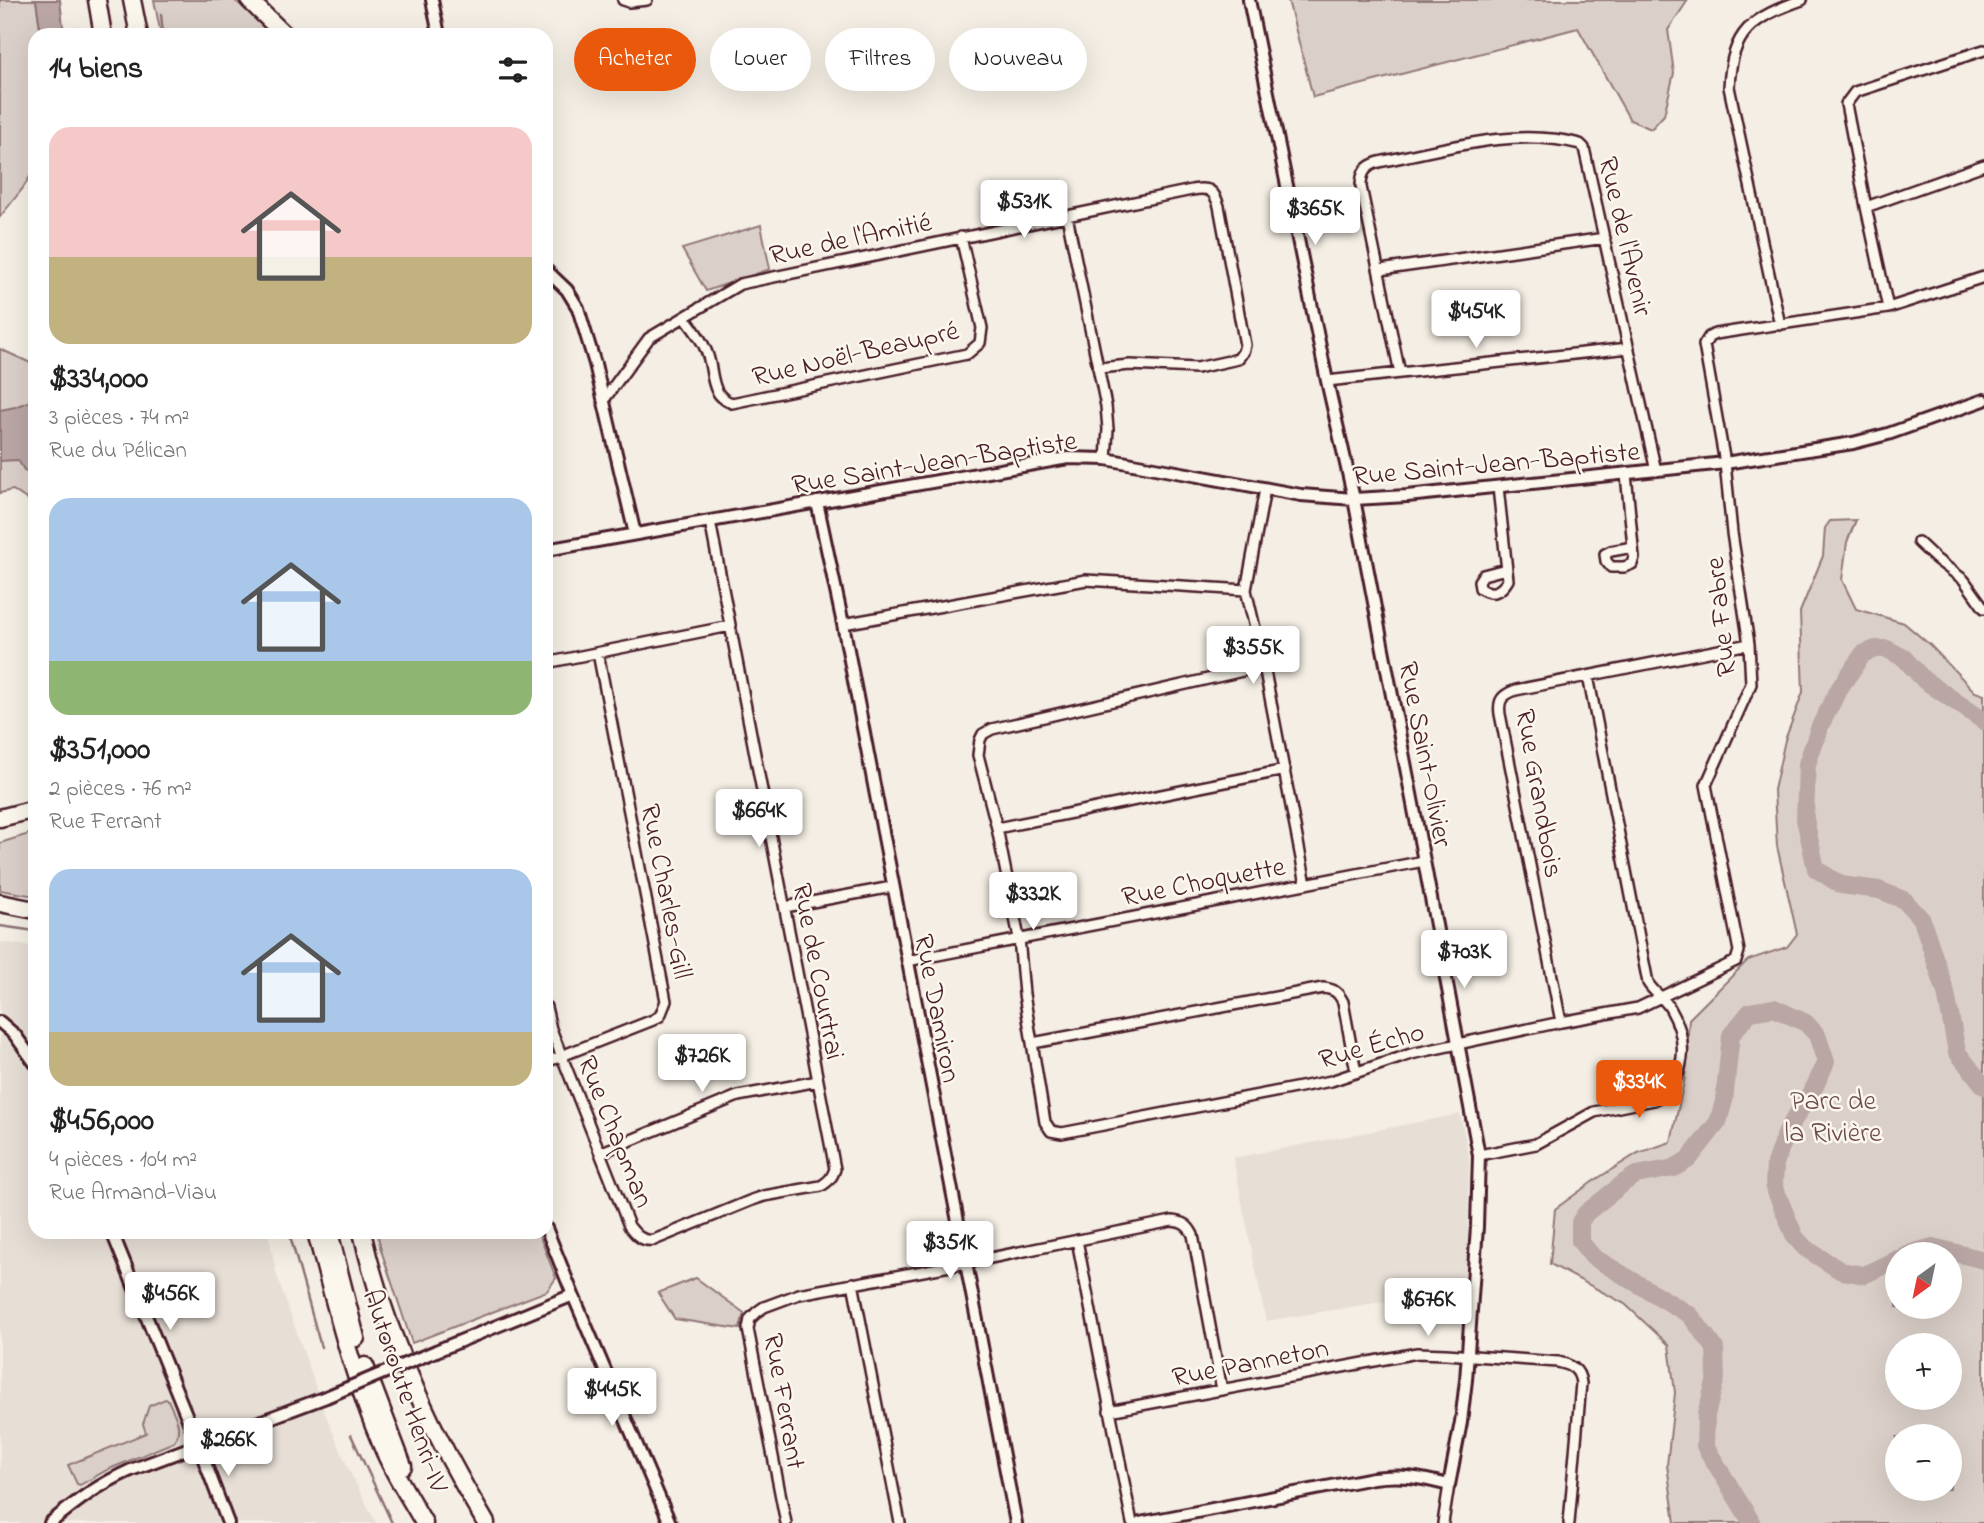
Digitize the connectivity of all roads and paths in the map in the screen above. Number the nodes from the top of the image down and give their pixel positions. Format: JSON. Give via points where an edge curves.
{"nodes":[{"id":1,"x":97,"y":0,"type":"edge"},
{"id":2,"x":132,"y":0,"type":"edge"},
{"id":3,"x":249,"y":0,"type":"edge"},
{"id":4,"x":432,"y":0,"type":"edge"},
{"id":5,"x":623,"y":0,"type":"edge"},
{"id":6,"x":647,"y":0,"type":"edge"},
{"id":7,"x":1250,"y":0,"type":"edge"},
{"id":8,"x":1802,"y":0,"type":"edge"},
{"id":9,"x":102,"y":28,"type":"edge"},
{"id":10,"x":138,"y":28,"type":"edge"},
{"id":11,"x":278,"y":28,"type":"edge"},
{"id":12,"x":438,"y":28,"type":"edge"},
{"id":13,"x":1984,"y":50,"type":"edge"},
{"id":14,"x":1984,"y":166,"type":"edge"},
{"id":15,"x":1866,"y":207,"type":"junction"},
{"id":16,"x":1067,"y":216,"type":"junction"},
{"id":17,"x":961,"y":237,"type":"junction"},
{"id":18,"x":1605,"y":238,"type":"junction"},
{"id":19,"x":1380,"y":270,"type":"junction"},
{"id":20,"x":553,"y":277,"type":"edge"},
{"id":21,"x":1984,"y":277,"type":"edge"},
{"id":22,"x":1888,"y":308,"type":"junction"},
{"id":23,"x":685,"y":318,"type":"junction"},
{"id":24,"x":1780,"y":325,"type":"junction"},
{"id":25,"x":1629,"y":348,"type":"junction"},
{"id":26,"x":1099,"y":368,"type":"junction"},
{"id":27,"x":1400,"y":373,"type":"junction"},
{"id":28,"x":1327,"y":381,"type":"junction"},
{"id":29,"x":1984,"y":400,"type":"edge"},
{"id":30,"x":603,"y":401,"type":"junction"},
{"id":31,"x":1106,"y":459,"type":"junction"},
{"id":32,"x":1725,"y":463,"type":"junction"},
{"id":33,"x":1656,"y":471,"type":"junction"},
{"id":34,"x":1626,"y":474,"type":"junction"},
{"id":35,"x":1498,"y":487,"type":"junction"},
{"id":36,"x":1265,"y":489,"type":"junction"},
{"id":37,"x":1354,"y":499,"type":"junction"},
{"id":38,"x":817,"y":502,"type":"junction"},
{"id":39,"x":710,"y":521,"type":"junction"},
{"id":40,"x":635,"y":534,"type":"junction"},
{"id":41,"x":1918,"y":542,"type":"dead end"},
{"id":42,"x":1633,"y":547,"type":"dead end"},
{"id":43,"x":553,"y":549,"type":"edge"},
{"id":44,"x":1506,"y":569,"type":"dead end"},
{"id":45,"x":1246,"y":590,"type":"junction"},
{"id":46,"x":1984,"y":608,"type":"edge"},
{"id":47,"x":843,"y":624,"type":"junction"},
{"id":48,"x":730,"y":626,"type":"junction"},
{"id":49,"x":1749,"y":644,"type":"junction"},
{"id":50,"x":598,"y":653,"type":"junction"},
{"id":51,"x":553,"y":662,"type":"edge"},
{"id":52,"x":1264,"y":666,"type":"junction"},
{"id":53,"x":1588,"y":676,"type":"junction"},
{"id":54,"x":1285,"y":771,"type":"junction"},
{"id":55,"x":28,"y":811,"type":"edge"},
{"id":56,"x":0,"y":818,"type":"edge"},
{"id":57,"x":997,"y":828,"type":"junction"},
{"id":58,"x":1424,"y":861,"type":"junction"},
{"id":59,"x":1306,"y":884,"type":"junction"},
{"id":60,"x":892,"y":887,"type":"junction"},
{"id":61,"x":0,"y":904,"type":"edge"},
{"id":62,"x":785,"y":908,"type":"junction"},
{"id":63,"x":28,"y":909,"type":"edge"},
{"id":64,"x":1019,"y":939,"type":"junction"},
{"id":65,"x":907,"y":961,"type":"junction"},
{"id":66,"x":1736,"y":961,"type":"joint"},
{"id":67,"x":1663,"y":998,"type":"junction"},
{"id":68,"x":0,"y":1022,"type":"edge"},
{"id":69,"x":1561,"y":1022,"type":"junction"},
{"id":70,"x":553,"y":1034,"type":"edge"},
{"id":71,"x":1033,"y":1043,"type":"junction"},
{"id":72,"x":1457,"y":1044,"type":"junction"},
{"id":73,"x":28,"y":1053,"type":"edge"},
{"id":74,"x":563,"y":1056,"type":"junction"},
{"id":75,"x":553,"y":1060,"type":"edge"},
{"id":76,"x":1356,"y":1072,"type":"junction"},
{"id":77,"x":818,"y":1081,"type":"junction"},
{"id":78,"x":600,"y":1153,"type":"junction"},
{"id":79,"x":1479,"y":1156,"type":"junction"},
{"id":80,"x":829,"y":1182,"type":"joint"},
{"id":81,"x":116,"y":1239,"type":"edge"},
{"id":82,"x":318,"y":1239,"type":"edge"},
{"id":83,"x":332,"y":1239,"type":"edge"},
{"id":84,"x":363,"y":1239,"type":"edge"},
{"id":85,"x":551,"y":1239,"type":"edge"},
{"id":86,"x":1077,"y":1240,"type":"junction"},
{"id":87,"x":966,"y":1263,"type":"junction"},
{"id":88,"x":853,"y":1283,"type":"junction"},
{"id":89,"x":573,"y":1295,"type":"junction"},
{"id":90,"x":1468,"y":1356,"type":"junction"},
{"id":91,"x":1222,"y":1390,"type":"junction"},
{"id":92,"x":1109,"y":1411,"type":"junction"},
{"id":93,"x":198,"y":1444,"type":"junction"},
{"id":94,"x":1449,"y":1485,"type":"junction"},
{"id":95,"x":50,"y":1523,"type":"edge"},
{"id":96,"x":228,"y":1523,"type":"edge"},
{"id":97,"x":425,"y":1523,"type":"edge"},
{"id":98,"x":486,"y":1523,"type":"edge"},
{"id":99,"x":670,"y":1523,"type":"edge"},
{"id":100,"x":786,"y":1523,"type":"edge"},
{"id":101,"x":900,"y":1523,"type":"edge"},
{"id":102,"x":1016,"y":1523,"type":"edge"},
{"id":103,"x":1132,"y":1523,"type":"edge"},
{"id":104,"x":1140,"y":1523,"type":"edge"},
{"id":105,"x":1443,"y":1523,"type":"edge"},
{"id":106,"x":1569,"y":1523,"type":"edge"}],
"edges":[{"from":1,"to":9,"type":"highway"},
{"from":2,"to":10,"type":"highway"},
{"from":3,"to":11,"type":"highway"},
{"from":4,"to":12,"type":"street"},
{"from":5,"to":6,"type":"street"},
{"from":7,"to":28,"type":"street","name":"Rue Saint-Olivier"},
{"from":8,"to":24,"type":"street","via":[[1760,17],[1740,39],[1730,66],[1729,87]]},
{"from":13,"to":15,"type":"street","via":[[1850,97],[1847,113]]},
{"from":14,"to":15,"type":"street"},
{"from":15,"to":22,"type":"street"},
{"from":16,"to":17,"type":"street","name":"Rue de l'Amitié"},
{"from":16,"to":26,"type":"street"},
{"from":16,"to":26,"type":"street","name":"Rue de l'Amitié","via":[[1201,188],[1210,190],[1219,206],[1245,345],[1238,359],[1198,368]]},
{"from":17,"to":23,"type":"street","name":"Rue de l'Amitié","via":[[740,284]]},
{"from":17,"to":23,"type":"street","name":"Rue Noël-Beaupré","via":[[982,328],[980,343],[967,354],[732,403],[718,395],[708,355]]},
{"from":18,"to":19,"type":"street"},
{"from":18,"to":19,"type":"street","name":"Rue de l'Avenir","via":[[1580,144],[1523,136],[1497,139],[1379,162],[1365,169],[1362,187]]},
{"from":18,"to":25,"type":"street","name":"Rue de l'Avenir"},
{"from":19,"to":27,"type":"street","name":"Rue de l'Avenir"},
{"from":20,"to":30,"type":"street","via":[[578,308]]},
{"from":21,"to":22,"type":"street"},
{"from":22,"to":24,"type":"street"},
{"from":23,"to":30,"type":"street","name":"Rue de l'Amitié","via":[[649,338]]},
{"from":24,"to":32,"type":"street","name":"Rue Fabre","via":[[1715,334],[1705,342],[1703,352]]},
{"from":25,"to":27,"type":"street"},
{"from":25,"to":33,"type":"street","name":"Rue de l'Avenir"},
{"from":26,"to":31,"type":"street","via":[[1108,429]]},
{"from":27,"to":28,"type":"street"},
{"from":28,"to":37,"type":"street","name":"Rue Saint-Olivier"},
{"from":29,"to":32,"type":"street","name":"Rue Saint-Jean-Baptiste","via":[[1853,443]]},
{"from":30,"to":40,"type":"street"},
{"from":31,"to":36,"type":"street","name":"Rue Saint-Jean-Baptiste"},
{"from":31,"to":38,"type":"street","name":"Rue Saint-Jean-Baptiste","via":[[1068,458]]},
{"from":32,"to":33,"type":"street","name":"Rue Saint-Jean-Baptiste"},
{"from":32,"to":49,"type":"street","name":"Rue Fabre"},
{"from":33,"to":34,"type":"street","name":"Rue Saint-Jean-Baptiste"},
{"from":34,"to":35,"type":"street","name":"Rue Saint-Jean-Baptiste"},
{"from":34,"to":42,"type":"street"},
{"from":35,"to":37,"type":"street","name":"Rue Saint-Jean-Baptiste"},
{"from":35,"to":44,"type":"street"},
{"from":36,"to":37,"type":"street","name":"Rue Saint-Jean-Baptiste"},
{"from":36,"to":45,"type":"street"},
{"from":37,"to":58,"type":"street","name":"Rue Saint-Olivier"},
{"from":38,"to":39,"type":"street","name":"Rue Saint-Jean-Baptiste"},
{"from":38,"to":47,"type":"street","name":"Rue Damiron"},
{"from":39,"to":40,"type":"street","name":"Rue Saint-Jean-Baptiste"},
{"from":39,"to":48,"type":"street","name":"Rue de Courtrai"},
{"from":40,"to":43,"type":"street","name":"Rue Saint-Jean-Baptiste"},
{"from":41,"to":46,"type":"street","via":[[1964,580]]},
{"from":45,"to":47,"type":"street","via":[[1086,580]]},
{"from":45,"to":52,"type":"street"},
{"from":47,"to":60,"type":"street","name":"Rue Damiron"},
{"from":48,"to":50,"type":"street"},
{"from":48,"to":62,"type":"street","name":"Rue de Courtrai"},
{"from":49,"to":53,"type":"street","name":"Rue Grandbois"},
{"from":49,"to":66,"type":"street","name":"Rue Fabre","via":[[1752,684],[1706,785],[1739,951]]},
{"from":50,"to":51,"type":"street"},
{"from":50,"to":74,"type":"street","name":"Rue Charles-Gill","via":[[666,1001],[660,1016],[653,1020]]},
{"from":52,"to":54,"type":"street"},
{"from":52,"to":57,"type":"street","via":[[992,729],[979,740],[978,755]]},
{"from":53,"to":67,"type":"street","via":[[1648,983]]},
{"from":53,"to":69,"type":"street","name":"Rue Grandbois","via":[[1516,690],[1499,705]]},
{"from":54,"to":57,"type":"street"},
{"from":54,"to":59,"type":"street"},
{"from":55,"to":56,"type":"highway"},
{"from":57,"to":64,"type":"street"},
{"from":58,"to":59,"type":"street","name":"Rue Choquette"},
{"from":58,"to":72,"type":"street","name":"Rue Saint-Olivier"},
{"from":59,"to":64,"type":"street","name":"Rue Choquette"},
{"from":60,"to":62,"type":"street"},
{"from":60,"to":65,"type":"street","name":"Rue Damiron"},
{"from":61,"to":63,"type":"highway"},
{"from":62,"to":77,"type":"street","name":"Rue de Courtrai"},
{"from":64,"to":65,"type":"street","name":"Rue Choquette"},
{"from":64,"to":71,"type":"street"},
{"from":65,"to":87,"type":"street","name":"Rue Damiron"},
{"from":66,"to":67,"type":"street","name":"Rue Écho"},
{"from":67,"to":69,"type":"street","name":"Rue Écho","via":[[1639,1009]]},
{"from":67,"to":79,"type":"street","via":[[1684,1041],[1676,1080],[1661,1096],[1643,1104],[1594,1112],[1536,1144]]},
{"from":68,"to":73,"type":"street"},
{"from":69,"to":72,"type":"street","name":"Rue Écho"},
{"from":70,"to":74,"type":"street","name":"Rue Chapman"},
{"from":71,"to":76,"type":"street","via":[[1323,988],[1333,989],[1343,1002]]},
{"from":71,"to":76,"type":"street","name":"Rue Écho","via":[[1045,1122],[1051,1131],[1062,1133],[1331,1082]]},
{"from":72,"to":76,"type":"street","name":"Rue Écho"},
{"from":72,"to":79,"type":"street","name":"Rue Saint-Olivier"},
{"from":74,"to":75,"type":"street","name":"Rue Charles-Gill"},
{"from":74,"to":78,"type":"street","name":"Rue Chapman"},
{"from":77,"to":78,"type":"street","via":[[738,1096]]},
{"from":77,"to":80,"type":"street","name":"Rue de Courtrai","via":[[835,1169]]},
{"from":78,"to":80,"type":"street","name":"Rue Chapman","via":[[629,1226],[642,1240],[651,1241],[752,1200]]},
{"from":79,"to":90,"type":"street","name":"Rue Saint-Olivier"},
{"from":81,"to":93,"type":"street"},
{"from":82,"to":97,"type":"highway","via":[[383,1450]]},
{"from":83,"to":97,"type":"highway","name":"Autoroute Henri-IV","via":[[364,1363]]},
{"from":84,"to":98,"type":"highway","name":"Autoroute Henri-IV","via":[[388,1321],[415,1388]]},
{"from":85,"to":89,"type":"street"},
{"from":86,"to":87,"type":"street","name":"Rue Ferrant"},
{"from":86,"to":91,"type":"street","name":"Rue Ferrant","via":[[1172,1221],[1189,1227]]},
{"from":86,"to":92,"type":"street"},
{"from":87,"to":88,"type":"street","name":"Rue Ferrant"},
{"from":87,"to":102,"type":"street","name":"Rue Damiron"},
{"from":88,"to":100,"type":"street","name":"Rue Ferrant","via":[[764,1307],[749,1323]]},
{"from":88,"to":101,"type":"street"},
{"from":89,"to":93,"type":"street","bridge":true,"via":[[326,1397]]},
{"from":89,"to":99,"type":"street"},
{"from":90,"to":91,"type":"street","name":"Rue Panneton","via":[[1417,1353]]},
{"from":90,"to":94,"type":"street","name":"Rue Saint-Olivier"},
{"from":90,"to":106,"type":"street","name":"Rue Panneton","via":[[1558,1362],[1569,1364],[1580,1375]]},
{"from":91,"to":92,"type":"street","name":"Rue Panneton"},
{"from":92,"to":103,"type":"street"},
{"from":93,"to":95,"type":"street","via":[[104,1482]]},
{"from":93,"to":96,"type":"street"},
{"from":94,"to":104,"type":"street","via":[[1397,1475]]},
{"from":94,"to":105,"type":"street","name":"Rue Saint-Olivier"}]}
